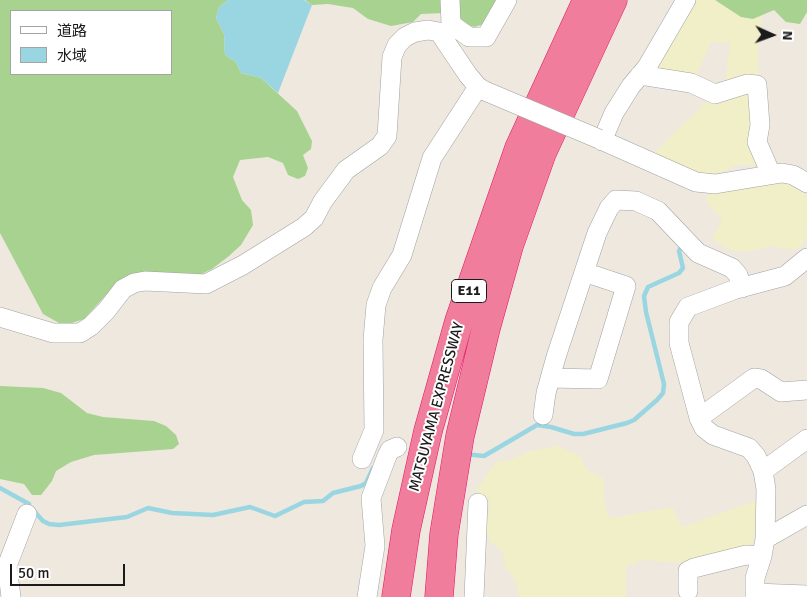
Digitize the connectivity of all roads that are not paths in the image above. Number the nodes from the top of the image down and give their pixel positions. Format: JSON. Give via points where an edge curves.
{"nodes":[{"id":1,"x":450,"y":0,"type":"edge"},
{"id":2,"x":507,"y":0,"type":"edge"},
{"id":3,"x":587,"y":0,"type":"edge"},
{"id":4,"x":613,"y":0,"type":"edge"},
{"id":5,"x":686,"y":0,"type":"edge"},
{"id":6,"x":445,"y":28,"type":"junction"},
{"id":7,"x":640,"y":75,"type":"junction"},
{"id":8,"x":482,"y":89,"type":"junction"},
{"id":9,"x":600,"y":140,"type":"junction"},
{"id":10,"x":771,"y":174,"type":"junction"},
{"id":11,"x":807,"y":183,"type":"edge"},
{"id":12,"x":807,"y":258,"type":"edge"},
{"id":13,"x":584,"y":272,"type":"junction"},
{"id":14,"x":742,"y":288,"type":"junction"},
{"id":15,"x":0,"y":317,"type":"edge"},
{"id":16,"x":550,"y":378,"type":"junction"},
{"id":17,"x":807,"y":390,"type":"edge"},
{"id":18,"x":543,"y":415,"type":"dead end"},
{"id":19,"x":699,"y":418,"type":"junction"},
{"id":20,"x":807,"y":440,"type":"edge"},
{"id":21,"x":397,"y":447,"type":"dead end"},
{"id":22,"x":362,"y":459,"type":"dead end"},
{"id":23,"x":763,"y":471,"type":"junction"},
{"id":24,"x":478,"y":503,"type":"dead end"},
{"id":25,"x":27,"y":514,"type":"dead end"},
{"id":26,"x":807,"y":515,"type":"edge"},
{"id":27,"x":764,"y":548,"type":"junction"},
{"id":28,"x":688,"y":591,"type":"dead end"},
{"id":29,"x":755,"y":595,"type":"edge"},
{"id":30,"x":807,"y":595,"type":"edge"},
{"id":31,"x":11,"y":597,"type":"edge"},
{"id":32,"x":367,"y":597,"type":"edge"},
{"id":33,"x":396,"y":597,"type":"edge"},
{"id":34,"x":439,"y":597,"type":"edge"},
{"id":35,"x":474,"y":597,"type":"edge"}],
"edges":[{"from":1,"to":6,"type":"street"},
{"from":2,"to":6,"type":"street","via":[[486,37],[469,37]]},
{"from":3,"to":33,"type":"highway","name":"MATSUYAMA EXPRESSWAY","number":"E11","via":[[519,148],[458,321],[428,431],[406,530]]},
{"from":4,"to":34,"type":"highway","name":"MATSUYAMA EXPRESSWAY","number":"E11","via":[[542,153],[509,246],[460,436],[444,534]]},
{"from":5,"to":7,"type":"street"},
{"from":6,"to":8,"type":"street"},
{"from":6,"to":15,"type":"street","via":[[415,32],[397,46],[389,77],[387,136],[380,146],[346,170],[322,201],[314,218],[304,227],[244,265],[206,284],[134,283],[80,333],[53,333]]},
{"from":7,"to":9,"type":"street"},
{"from":7,"to":10,"type":"street","via":[[691,83],[715,94],[739,86],[757,85],[760,125],[757,142]]},
{"from":8,"to":9,"type":"street","bridge":true},
{"from":8,"to":22,"type":"street","via":[[432,158],[402,255],[382,288],[376,305],[374,430]]},
{"from":9,"to":10,"type":"street","via":[[705,183]]},
{"from":10,"to":11,"type":"street","via":[[793,175]]},
{"from":12,"to":14,"type":"street","via":[[785,276]]},
{"from":13,"to":14,"type":"street","via":[[609,208],[616,200],[631,200],[651,207],[667,219],[698,253],[732,268]]},
{"from":13,"to":16,"type":"street"},
{"from":13,"to":16,"type":"street","via":[[626,286],[598,379]]},
{"from":14,"to":19,"type":"street","via":[[688,308],[679,322],[679,343]]},
{"from":16,"to":18,"type":"street"},
{"from":17,"to":19,"type":"street","via":[[782,392],[762,379],[754,378]]},
{"from":19,"to":23,"type":"street","via":[[713,435],[748,448]]},
{"from":20,"to":23,"type":"street"},
{"from":21,"to":32,"type":"street","via":[[390,450],[371,498],[375,546]]},
{"from":23,"to":27,"type":"street","via":[[766,496]]},
{"from":24,"to":35,"type":"street"},
{"from":25,"to":31,"type":"street","via":[[7,566]]},
{"from":26,"to":27,"type":"street"},
{"from":27,"to":28,"type":"street","via":[[688,571]]},
{"from":27,"to":29,"type":"street","via":[[755,578]]},
{"from":29,"to":30,"type":"street"}]}
